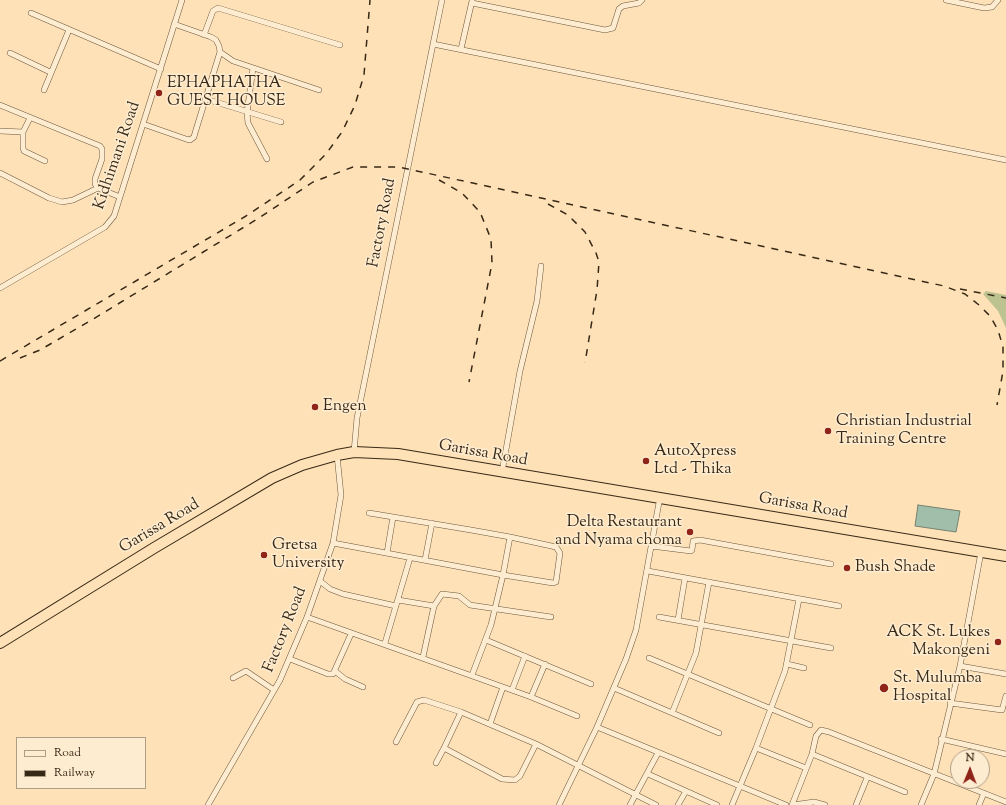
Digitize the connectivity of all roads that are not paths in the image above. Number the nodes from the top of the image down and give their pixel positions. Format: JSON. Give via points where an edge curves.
{"nodes":[{"id":1,"x":182,"y":0,"type":"edge"},
{"id":2,"x":442,"y":0,"type":"edge"},
{"id":3,"x":642,"y":0,"type":"edge"},
{"id":4,"x":946,"y":0,"type":"edge"},
{"id":5,"x":998,"y":0,"type":"edge"},
{"id":6,"x":472,"y":1,"type":"edge"},
{"id":7,"x":31,"y":13,"type":"dead end"},
{"id":8,"x":174,"y":24,"type":"junction"},
{"id":9,"x":69,"y":30,"type":"junction"},
{"id":10,"x":204,"y":35,"type":"junction"},
{"id":11,"x":340,"y":44,"type":"dead end"},
{"id":12,"x":433,"y":44,"type":"junction"},
{"id":13,"x":461,"y":49,"type":"junction"},
{"id":14,"x":220,"y":52,"type":"junction"},
{"id":15,"x":10,"y":53,"type":"dead end"},
{"id":16,"x":253,"y":68,"type":"junction"},
{"id":17,"x":161,"y":69,"type":"junction"},
{"id":18,"x":50,"y":72,"type":"junction"},
{"id":19,"x":44,"y":90,"type":"dead end"},
{"id":20,"x":319,"y":90,"type":"dead end"},
{"id":21,"x":206,"y":100,"type":"junction"},
{"id":22,"x":0,"y":105,"type":"edge"},
{"id":23,"x":247,"y":113,"type":"junction"},
{"id":24,"x":30,"y":118,"type":"junction"},
{"id":25,"x":281,"y":122,"type":"dead end"},
{"id":26,"x":143,"y":124,"type":"junction"},
{"id":27,"x":0,"y":131,"type":"edge"},
{"id":28,"x":23,"y":132,"type":"junction"},
{"id":29,"x":267,"y":159,"type":"dead end"},
{"id":30,"x":1006,"y":160,"type":"edge"},
{"id":31,"x":46,"y":161,"type":"dead end"},
{"id":32,"x":0,"y":173,"type":"edge"},
{"id":33,"x":98,"y":188,"type":"junction"},
{"id":34,"x":120,"y":197,"type":"junction"},
{"id":35,"x":541,"y":266,"type":"dead end"},
{"id":36,"x":0,"y":288,"type":"edge"},
{"id":37,"x":354,"y":452,"type":"junction"},
{"id":38,"x":337,"y":455,"type":"junction"},
{"id":39,"x":502,"y":472,"type":"junction"},
{"id":40,"x":660,"y":497,"type":"junction"},
{"id":41,"x":369,"y":513,"type":"dead end"},
{"id":42,"x":393,"y":517,"type":"junction"},
{"id":43,"x":432,"y":524,"type":"junction"},
{"id":44,"x":510,"y":538,"type":"junction"},
{"id":45,"x":333,"y":543,"type":"junction"},
{"id":46,"x":651,"y":546,"type":"junction"},
{"id":47,"x":981,"y":552,"type":"junction"},
{"id":48,"x":387,"y":554,"type":"junction"},
{"id":49,"x":1006,"y":556,"type":"edge"},
{"id":50,"x":410,"y":558,"type":"junction"},
{"id":51,"x":426,"y":560,"type":"junction"},
{"id":52,"x":832,"y":564,"type":"dead end"},
{"id":53,"x":648,"y":570,"type":"junction"},
{"id":54,"x":503,"y":575,"type":"junction"},
{"id":55,"x":685,"y":578,"type":"junction"},
{"id":56,"x":320,"y":581,"type":"junction"},
{"id":57,"x":709,"y":582,"type":"junction"},
{"id":58,"x":799,"y":599,"type":"junction"},
{"id":59,"x":398,"y":600,"type":"junction"},
{"id":60,"x":396,"y":606,"type":"junction"},
{"id":61,"x":434,"y":606,"type":"junction"},
{"id":62,"x":839,"y":606,"type":"dead end"},
{"id":63,"x":496,"y":608,"type":"junction"},
{"id":64,"x":307,"y":617,"type":"junction"},
{"id":65,"x":551,"y":617,"type":"dead end"},
{"id":66,"x":659,"y":617,"type":"dead end"},
{"id":67,"x":678,"y":620,"type":"junction"},
{"id":68,"x":702,"y":624,"type":"junction"},
{"id":69,"x":351,"y":634,"type":"junction"},
{"id":70,"x":486,"y":640,"type":"junction"},
{"id":71,"x":792,"y":640,"type":"junction"},
{"id":72,"x":0,"y":643,"type":"edge"},
{"id":73,"x":385,"y":643,"type":"junction"},
{"id":74,"x":830,"y":648,"type":"dead end"},
{"id":75,"x":525,"y":656,"type":"junction"},
{"id":76,"x":423,"y":657,"type":"junction"},
{"id":77,"x":650,"y":658,"type":"dead end"},
{"id":78,"x":290,"y":659,"type":"junction"},
{"id":79,"x":545,"y":664,"type":"junction"},
{"id":80,"x":787,"y":664,"type":"junction"},
{"id":81,"x":960,"y":666,"type":"junction"},
{"id":82,"x":804,"y":668,"type":"dead end"},
{"id":83,"x":335,"y":672,"type":"junction"},
{"id":84,"x":687,"y":674,"type":"junction"},
{"id":85,"x":1006,"y":674,"type":"edge"},
{"id":86,"x":472,"y":675,"type":"junction"},
{"id":87,"x":233,"y":678,"type":"dead end"},
{"id":88,"x":591,"y":684,"type":"dead end"},
{"id":89,"x":363,"y":687,"type":"dead end"},
{"id":90,"x":503,"y":687,"type":"junction"},
{"id":91,"x":614,"y":688,"type":"junction"},
{"id":92,"x":274,"y":690,"type":"junction"},
{"id":93,"x":512,"y":690,"type":"junction"},
{"id":94,"x":1006,"y":696,"type":"edge"},
{"id":95,"x":531,"y":697,"type":"junction"},
{"id":96,"x":950,"y":703,"type":"junction"},
{"id":97,"x":771,"y":709,"type":"junction"},
{"id":98,"x":1004,"y":710,"type":"edge"},
{"id":99,"x":461,"y":712,"type":"junction"},
{"id":100,"x":672,"y":713,"type":"junction"},
{"id":101,"x":577,"y":716,"type":"dead end"},
{"id":102,"x":490,"y":724,"type":"junction"},
{"id":103,"x":810,"y":725,"type":"dead end"},
{"id":104,"x":597,"y":727,"type":"junction"},
{"id":105,"x":720,"y":733,"type":"dead end"},
{"id":106,"x":941,"y":739,"type":"junction"},
{"id":107,"x":396,"y":742,"type":"dead end"},
{"id":108,"x":536,"y":744,"type":"junction"},
{"id":109,"x":444,"y":748,"type":"junction"},
{"id":110,"x":756,"y":748,"type":"junction"},
{"id":111,"x":658,"y":753,"type":"junction"},
{"id":112,"x":812,"y":754,"type":"junction"},
{"id":113,"x":1006,"y":754,"type":"edge"},
{"id":114,"x":436,"y":763,"type":"dead end"},
{"id":115,"x":579,"y":765,"type":"junction"},
{"id":116,"x":806,"y":768,"type":"junction"},
{"id":117,"x":648,"y":774,"type":"junction"},
{"id":118,"x":934,"y":774,"type":"junction"},
{"id":119,"x":867,"y":778,"type":"junction"},
{"id":120,"x":740,"y":786,"type":"junction"},
{"id":121,"x":686,"y":790,"type":"junction"},
{"id":122,"x":904,"y":792,"type":"dead end"},
{"id":123,"x":984,"y":792,"type":"junction"},
{"id":124,"x":635,"y":795,"type":"junction"},
{"id":125,"x":1006,"y":802,"type":"edge"},
{"id":126,"x":208,"y":805,"type":"edge"},
{"id":127,"x":559,"y":805,"type":"edge"},
{"id":128,"x":630,"y":805,"type":"edge"},
{"id":129,"x":656,"y":805,"type":"edge"},
{"id":130,"x":678,"y":805,"type":"edge"},
{"id":131,"x":717,"y":805,"type":"edge"},
{"id":132,"x":732,"y":805,"type":"edge"},
{"id":133,"x":786,"y":805,"type":"edge"},
{"id":134,"x":792,"y":805,"type":"edge"},
{"id":135,"x":825,"y":805,"type":"edge"},
{"id":136,"x":856,"y":805,"type":"edge"},
{"id":137,"x":920,"y":805,"type":"edge"},
{"id":138,"x":979,"y":805,"type":"edge"}],
"edges":[{"from":1,"to":8,"type":"street","name":"Kidhimani Road"},
{"from":2,"to":12,"type":"street","name":"Factory Road"},
{"from":3,"to":6,"type":"street","via":[[619,9],[613,28],[605,30]]},
{"from":4,"to":5,"type":"street","via":[[984,8],[992,7]]},
{"from":6,"to":13,"type":"street"},
{"from":7,"to":9,"type":"street"},
{"from":8,"to":10,"type":"street"},
{"from":8,"to":17,"type":"street","name":"Kidhimani Road"},
{"from":9,"to":17,"type":"street"},
{"from":9,"to":18,"type":"street"},
{"from":10,"to":11,"type":"street","via":[[213,11],[218,8]]},
{"from":10,"to":14,"type":"street","via":[[216,40]]},
{"from":12,"to":13,"type":"street"},
{"from":12,"to":37,"type":"street","name":"Factory Road","via":[[356,418]]},
{"from":13,"to":30,"type":"street"},
{"from":14,"to":16,"type":"street","via":[[233,61]]},
{"from":14,"to":21,"type":"street"},
{"from":15,"to":18,"type":"street"},
{"from":16,"to":20,"type":"street"},
{"from":16,"to":23,"type":"street"},
{"from":17,"to":26,"type":"street","name":"Kidhimani Road"},
{"from":18,"to":19,"type":"street"},
{"from":21,"to":23,"type":"street"},
{"from":21,"to":26,"type":"street","via":[[194,137],[190,140]]},
{"from":22,"to":24,"type":"street"},
{"from":23,"to":25,"type":"street"},
{"from":23,"to":29,"type":"street","via":[[248,123]]},
{"from":24,"to":28,"type":"street"},
{"from":24,"to":33,"type":"street","via":[[101,148],[102,159],[95,179]]},
{"from":26,"to":34,"type":"street","name":"Kidhimani Road"},
{"from":27,"to":28,"type":"street"},
{"from":28,"to":31,"type":"street","via":[[24,151]]},
{"from":32,"to":33,"type":"street","via":[[62,202],[73,200]]},
{"from":33,"to":34,"type":"street"},
{"from":34,"to":36,"type":"street","name":"Kidhimani Road","via":[[114,216],[105,227]]},
{"from":35,"to":39,"type":"street","via":[[537,301],[520,371]]},
{"from":37,"to":38,"type":"highway","name":"Garissa Road"},
{"from":37,"to":39,"type":"highway","name":"Garissa Road","via":[[398,454]]},
{"from":38,"to":45,"type":"street","name":"Factory Road","via":[[341,495]]},
{"from":38,"to":72,"type":"highway","name":"Garissa Road","via":[[302,465],[272,478]]},
{"from":39,"to":40,"type":"highway","name":"Garissa Road"},
{"from":40,"to":46,"type":"street"},
{"from":40,"to":47,"type":"highway","name":"Garissa Road"},
{"from":41,"to":42,"type":"street"},
{"from":42,"to":43,"type":"street"},
{"from":42,"to":48,"type":"street"},
{"from":43,"to":44,"type":"street"},
{"from":43,"to":51,"type":"street"},
{"from":44,"to":54,"type":"street"},
{"from":44,"to":54,"type":"street","via":[[559,549],[558,579],[553,583]]},
{"from":45,"to":48,"type":"street"},
{"from":45,"to":56,"type":"street","name":"Factory Road"},
{"from":46,"to":52,"type":"street","via":[[690,551],[693,541],[700,540]]},
{"from":46,"to":53,"type":"street"},
{"from":47,"to":49,"type":"highway","name":"Garissa Road"},
{"from":47,"to":81,"type":"street"},
{"from":48,"to":50,"type":"street"},
{"from":50,"to":51,"type":"street"},
{"from":50,"to":59,"type":"street"},
{"from":51,"to":54,"type":"street"},
{"from":53,"to":55,"type":"street"},
{"from":53,"to":91,"type":"street","via":[[636,630]]},
{"from":54,"to":63,"type":"street"},
{"from":55,"to":57,"type":"street"},
{"from":55,"to":67,"type":"street"},
{"from":56,"to":60,"type":"street","via":[[330,589],[343,594]]},
{"from":56,"to":64,"type":"street","name":"Factory Road"},
{"from":57,"to":58,"type":"street"},
{"from":57,"to":68,"type":"street"},
{"from":58,"to":62,"type":"street"},
{"from":58,"to":71,"type":"street"},
{"from":59,"to":60,"type":"street"},
{"from":59,"to":61,"type":"street"},
{"from":60,"to":73,"type":"street"},
{"from":61,"to":63,"type":"street","via":[[440,595],[446,593],[462,597],[470,606]]},
{"from":61,"to":76,"type":"street"},
{"from":63,"to":65,"type":"street"},
{"from":63,"to":70,"type":"street"},
{"from":64,"to":69,"type":"street"},
{"from":64,"to":78,"type":"street","name":"Factory Road"},
{"from":66,"to":67,"type":"street"},
{"from":67,"to":68,"type":"street"},
{"from":68,"to":71,"type":"street"},
{"from":68,"to":84,"type":"street","via":[[696,653]]},
{"from":69,"to":73,"type":"street"},
{"from":69,"to":83,"type":"street"},
{"from":70,"to":75,"type":"street"},
{"from":70,"to":86,"type":"street"},
{"from":71,"to":74,"type":"street"},
{"from":71,"to":80,"type":"street"},
{"from":73,"to":76,"type":"street"},
{"from":75,"to":79,"type":"street"},
{"from":75,"to":93,"type":"street"},
{"from":76,"to":86,"type":"street"},
{"from":77,"to":84,"type":"street"},
{"from":78,"to":83,"type":"street","via":[[328,674]]},
{"from":78,"to":92,"type":"street","name":"Factory Road"},
{"from":79,"to":88,"type":"street"},
{"from":79,"to":95,"type":"street"},
{"from":80,"to":82,"type":"street"},
{"from":80,"to":97,"type":"street"},
{"from":81,"to":85,"type":"street"},
{"from":81,"to":96,"type":"street"},
{"from":83,"to":89,"type":"street"},
{"from":84,"to":97,"type":"street"},
{"from":84,"to":100,"type":"street"},
{"from":86,"to":90,"type":"street"},
{"from":87,"to":92,"type":"street","via":[[243,670],[248,671]]},
{"from":90,"to":93,"type":"street"},
{"from":90,"to":102,"type":"street"},
{"from":91,"to":100,"type":"street"},
{"from":91,"to":104,"type":"street"},
{"from":92,"to":126,"type":"street","name":"Factory Road"},
{"from":93,"to":95,"type":"street"},
{"from":94,"to":98,"type":"street"},
{"from":95,"to":101,"type":"street"},
{"from":96,"to":98,"type":"street"},
{"from":96,"to":106,"type":"street"},
{"from":97,"to":103,"type":"street"},
{"from":97,"to":110,"type":"street"},
{"from":99,"to":102,"type":"street"},
{"from":99,"to":107,"type":"street","via":[[420,700]]},
{"from":99,"to":109,"type":"street"},
{"from":100,"to":105,"type":"street"},
{"from":102,"to":108,"type":"street"},
{"from":104,"to":111,"type":"street"},
{"from":104,"to":115,"type":"street"},
{"from":106,"to":113,"type":"street"},
{"from":106,"to":118,"type":"street"},
{"from":108,"to":109,"type":"street","via":[[520,776],[509,781]]},
{"from":108,"to":115,"type":"street"},
{"from":109,"to":114,"type":"street"},
{"from":110,"to":116,"type":"street"},
{"from":110,"to":120,"type":"street"},
{"from":111,"to":117,"type":"street"},
{"from":111,"to":120,"type":"street"},
{"from":112,"to":116,"type":"street"},
{"from":112,"to":118,"type":"street","via":[[816,736],[823,730]]},
{"from":112,"to":119,"type":"street"},
{"from":115,"to":124,"type":"street"},
{"from":115,"to":127,"type":"street"},
{"from":116,"to":134,"type":"street"},
{"from":117,"to":121,"type":"street"},
{"from":117,"to":124,"type":"street"},
{"from":118,"to":123,"type":"street"},
{"from":118,"to":137,"type":"street"},
{"from":119,"to":122,"type":"street"},
{"from":119,"to":136,"type":"street"},
{"from":120,"to":132,"type":"street"},
{"from":120,"to":133,"type":"street"},
{"from":121,"to":130,"type":"street"},
{"from":121,"to":131,"type":"street"},
{"from":123,"to":125,"type":"street"},
{"from":123,"to":138,"type":"street"},
{"from":124,"to":128,"type":"street"},
{"from":124,"to":129,"type":"street"},
{"from":134,"to":135,"type":"street","via":[[814,802]]}]}
